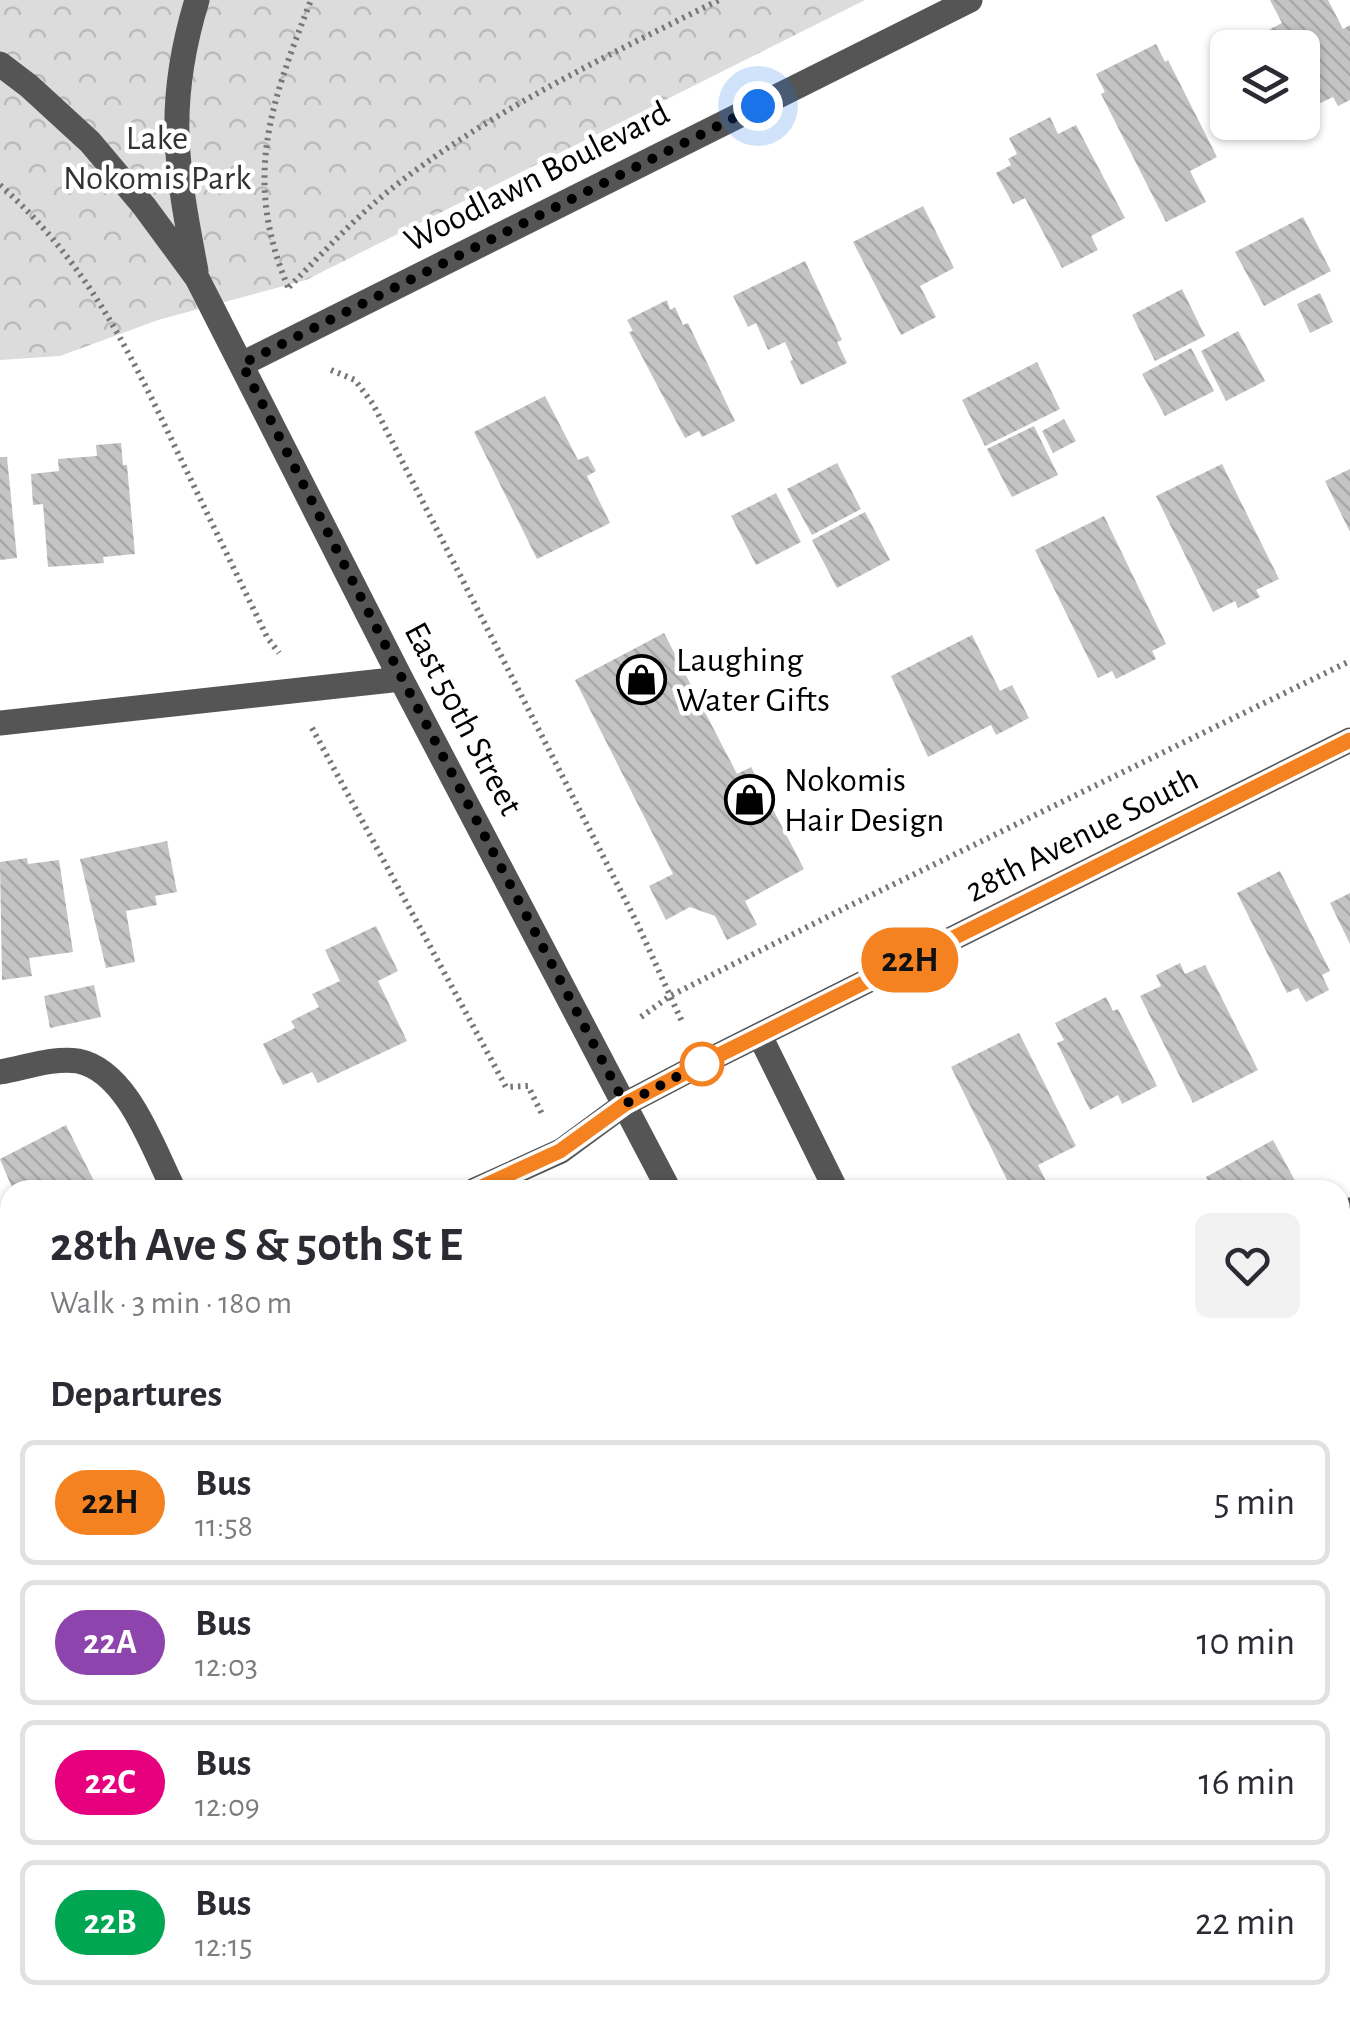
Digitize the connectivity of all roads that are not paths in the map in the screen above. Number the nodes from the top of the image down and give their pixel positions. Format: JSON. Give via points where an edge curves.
{"nodes":[{"id":1,"x":197,"y":0,"type":"edge"},
{"id":2,"x":970,"y":0,"type":"edge"},
{"id":3,"x":0,"y":64,"type":"edge"},
{"id":4,"x":197,"y":278,"type":"junction"},
{"id":5,"x":242,"y":364,"type":"junction"},
{"id":6,"x":402,"y":678,"type":"junction"},
{"id":7,"x":0,"y":723,"type":"edge"},
{"id":8,"x":1350,"y":740,"type":"edge"},
{"id":9,"x":760,"y":1036,"type":"junction"},
{"id":10,"x":0,"y":1072,"type":"edge"},
{"id":11,"x":625,"y":1104,"type":"junction"},
{"id":12,"x":169,"y":1180,"type":"edge"},
{"id":13,"x":497,"y":1180,"type":"edge"},
{"id":14,"x":664,"y":1180,"type":"edge"},
{"id":15,"x":831,"y":1180,"type":"edge"}],
"edges":[{"from":1,"to":4,"type":"street","name":"East 50th Street","via":[[175,101],[181,192]]},
{"from":2,"to":5,"type":"street","name":"Woodlawn Boulevard"},
{"from":3,"to":4,"type":"street","name":"East 50th Street","via":[[90,142]]},
{"from":4,"to":5,"type":"street","name":"East 50th Street"},
{"from":5,"to":6,"type":"street","name":"East 50th Street"},
{"from":6,"to":7,"type":"street"},
{"from":6,"to":11,"type":"street","name":"East 50th Street"},
{"from":8,"to":9,"type":"street","name":"28th Avenue South"},
{"from":9,"to":11,"type":"street","name":"28th Avenue South"},
{"from":9,"to":15,"type":"street"},
{"from":10,"to":12,"type":"street","via":[[76,1060],[100,1070],[118,1084]]},
{"from":11,"to":13,"type":"street","name":"28th Avenue South","via":[[560,1151]]},
{"from":11,"to":14,"type":"street","name":"East 50th Street"}]}
